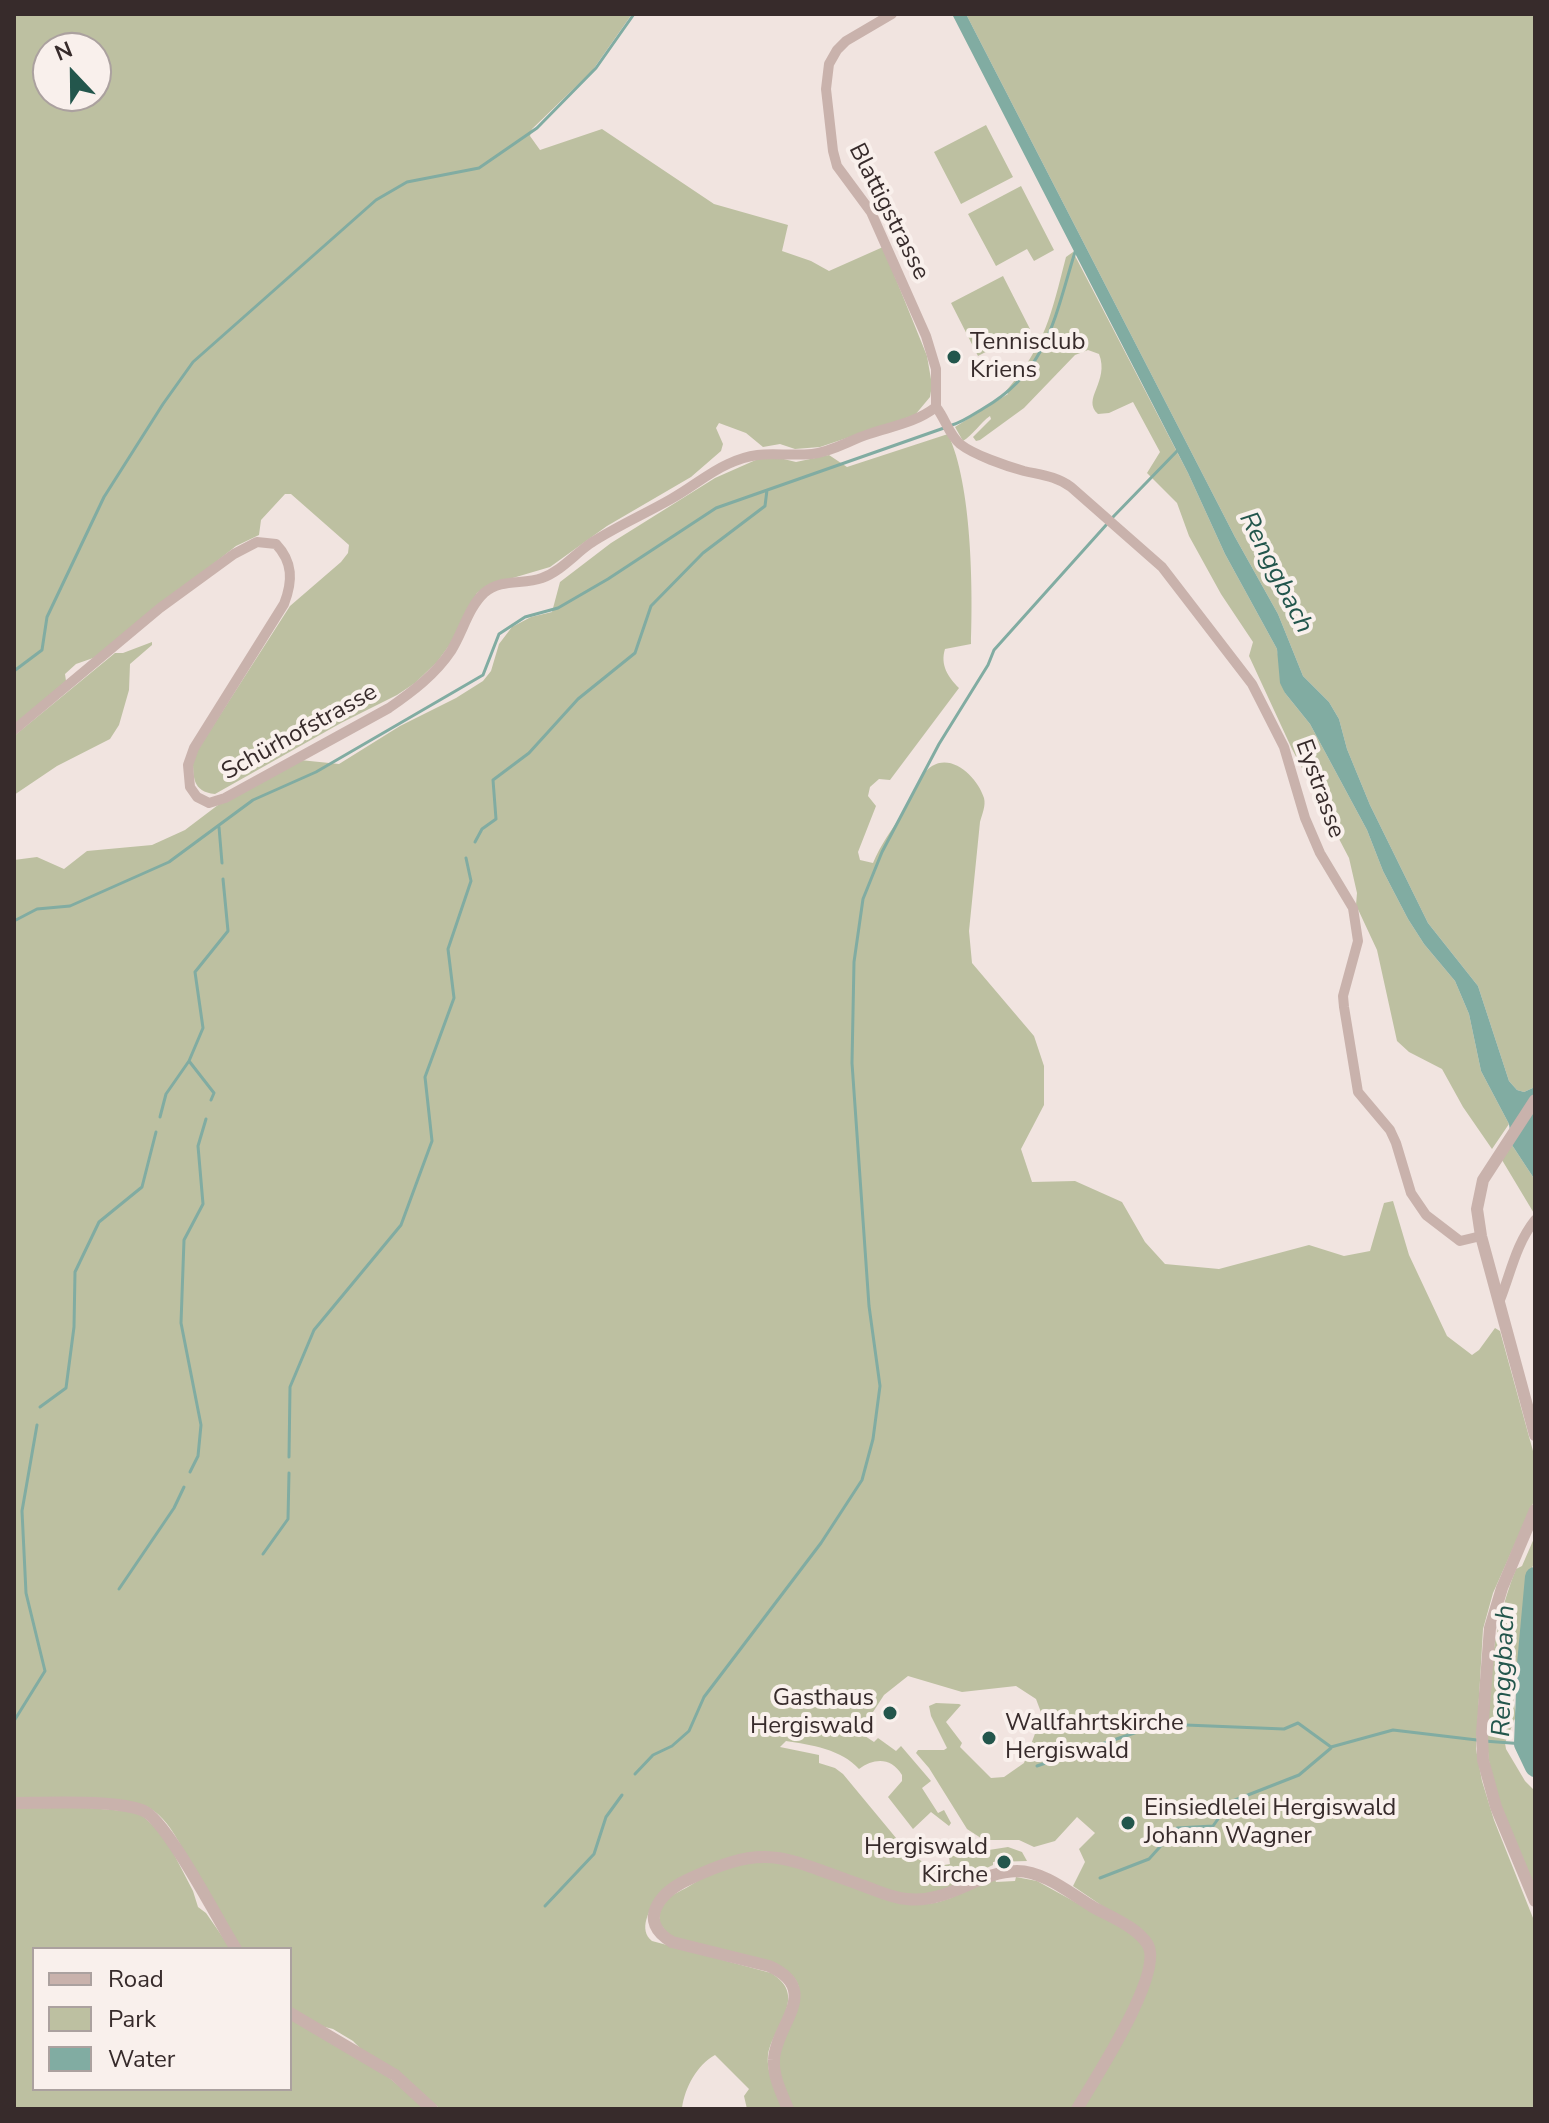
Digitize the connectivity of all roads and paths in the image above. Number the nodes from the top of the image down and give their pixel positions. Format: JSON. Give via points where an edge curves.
{"nodes":[{"id":1,"x":892,"y":14,"type":"edge"},
{"id":2,"x":936,"y":407,"type":"junction"},
{"id":3,"x":14,"y":730,"type":"edge"},
{"id":4,"x":1535,"y":1100,"type":"edge"},
{"id":5,"x":1535,"y":1220,"type":"edge"},
{"id":6,"x":1481,"y":1236,"type":"junction"},
{"id":7,"x":1500,"y":1300,"type":"junction"},
{"id":8,"x":1535,"y":1435,"type":"edge"},
{"id":9,"x":1535,"y":1510,"type":"edge"},
{"id":10,"x":14,"y":1803,"type":"edge"},
{"id":11,"x":1535,"y":1901,"type":"edge"},
{"id":12,"x":235,"y":1947,"type":"edge"},
{"id":13,"x":292,"y":2014,"type":"edge"},
{"id":14,"x":432,"y":2109,"type":"edge"},
{"id":15,"x":788,"y":2109,"type":"edge"},
{"id":16,"x":1077,"y":2109,"type":"edge"}],
"edges":[{"from":1,"to":2,"type":"street","name":"Blattigstrasse","via":[[842,45],[829,64],[826,89],[837,166],[871,212],[926,336],[936,369]]},
{"from":2,"to":3,"type":"street","name":"Schürhofstrasse","via":[[911,422],[827,451],[746,456],[589,544],[556,571],[488,590],[476,602],[450,653],[412,692],[225,798],[209,803],[197,797],[190,787],[188,765],[290,589],[291,573],[276,544],[257,542],[234,554],[160,608]]},
{"from":2,"to":6,"type":"street","name":"Eystrasse","via":[[961,445],[1071,487],[1162,567],[1243,670],[1284,747],[1320,853],[1353,908],[1358,941],[1343,996],[1358,1092],[1390,1130],[1411,1193],[1426,1215],[1460,1241]]},
{"from":4,"to":6,"type":"street","via":[[1483,1180],[1477,1209]]},
{"from":5,"to":7,"type":"street","via":[[1514,1256]]},
{"from":6,"to":7,"type":"street"},
{"from":7,"to":8,"type":"street"},
{"from":9,"to":11,"type":"street","via":[[1490,1628],[1482,1733],[1496,1807]]},
{"from":10,"to":12,"type":"street","via":[[121,1806],[152,1815]]},
{"from":13,"to":14,"type":"street","via":[[395,2075]]},
{"from":15,"to":16,"type":"street","via":[[774,2059],[794,2008],[789,1982],[769,1966],[672,1942],[659,1932],[654,1919],[659,1901],[672,1888],[725,1863],[758,1856],[792,1859],[918,1900],[946,1896],[993,1874],[1024,1871],[1136,1933],[1150,1950],[1150,1970]]}]}
